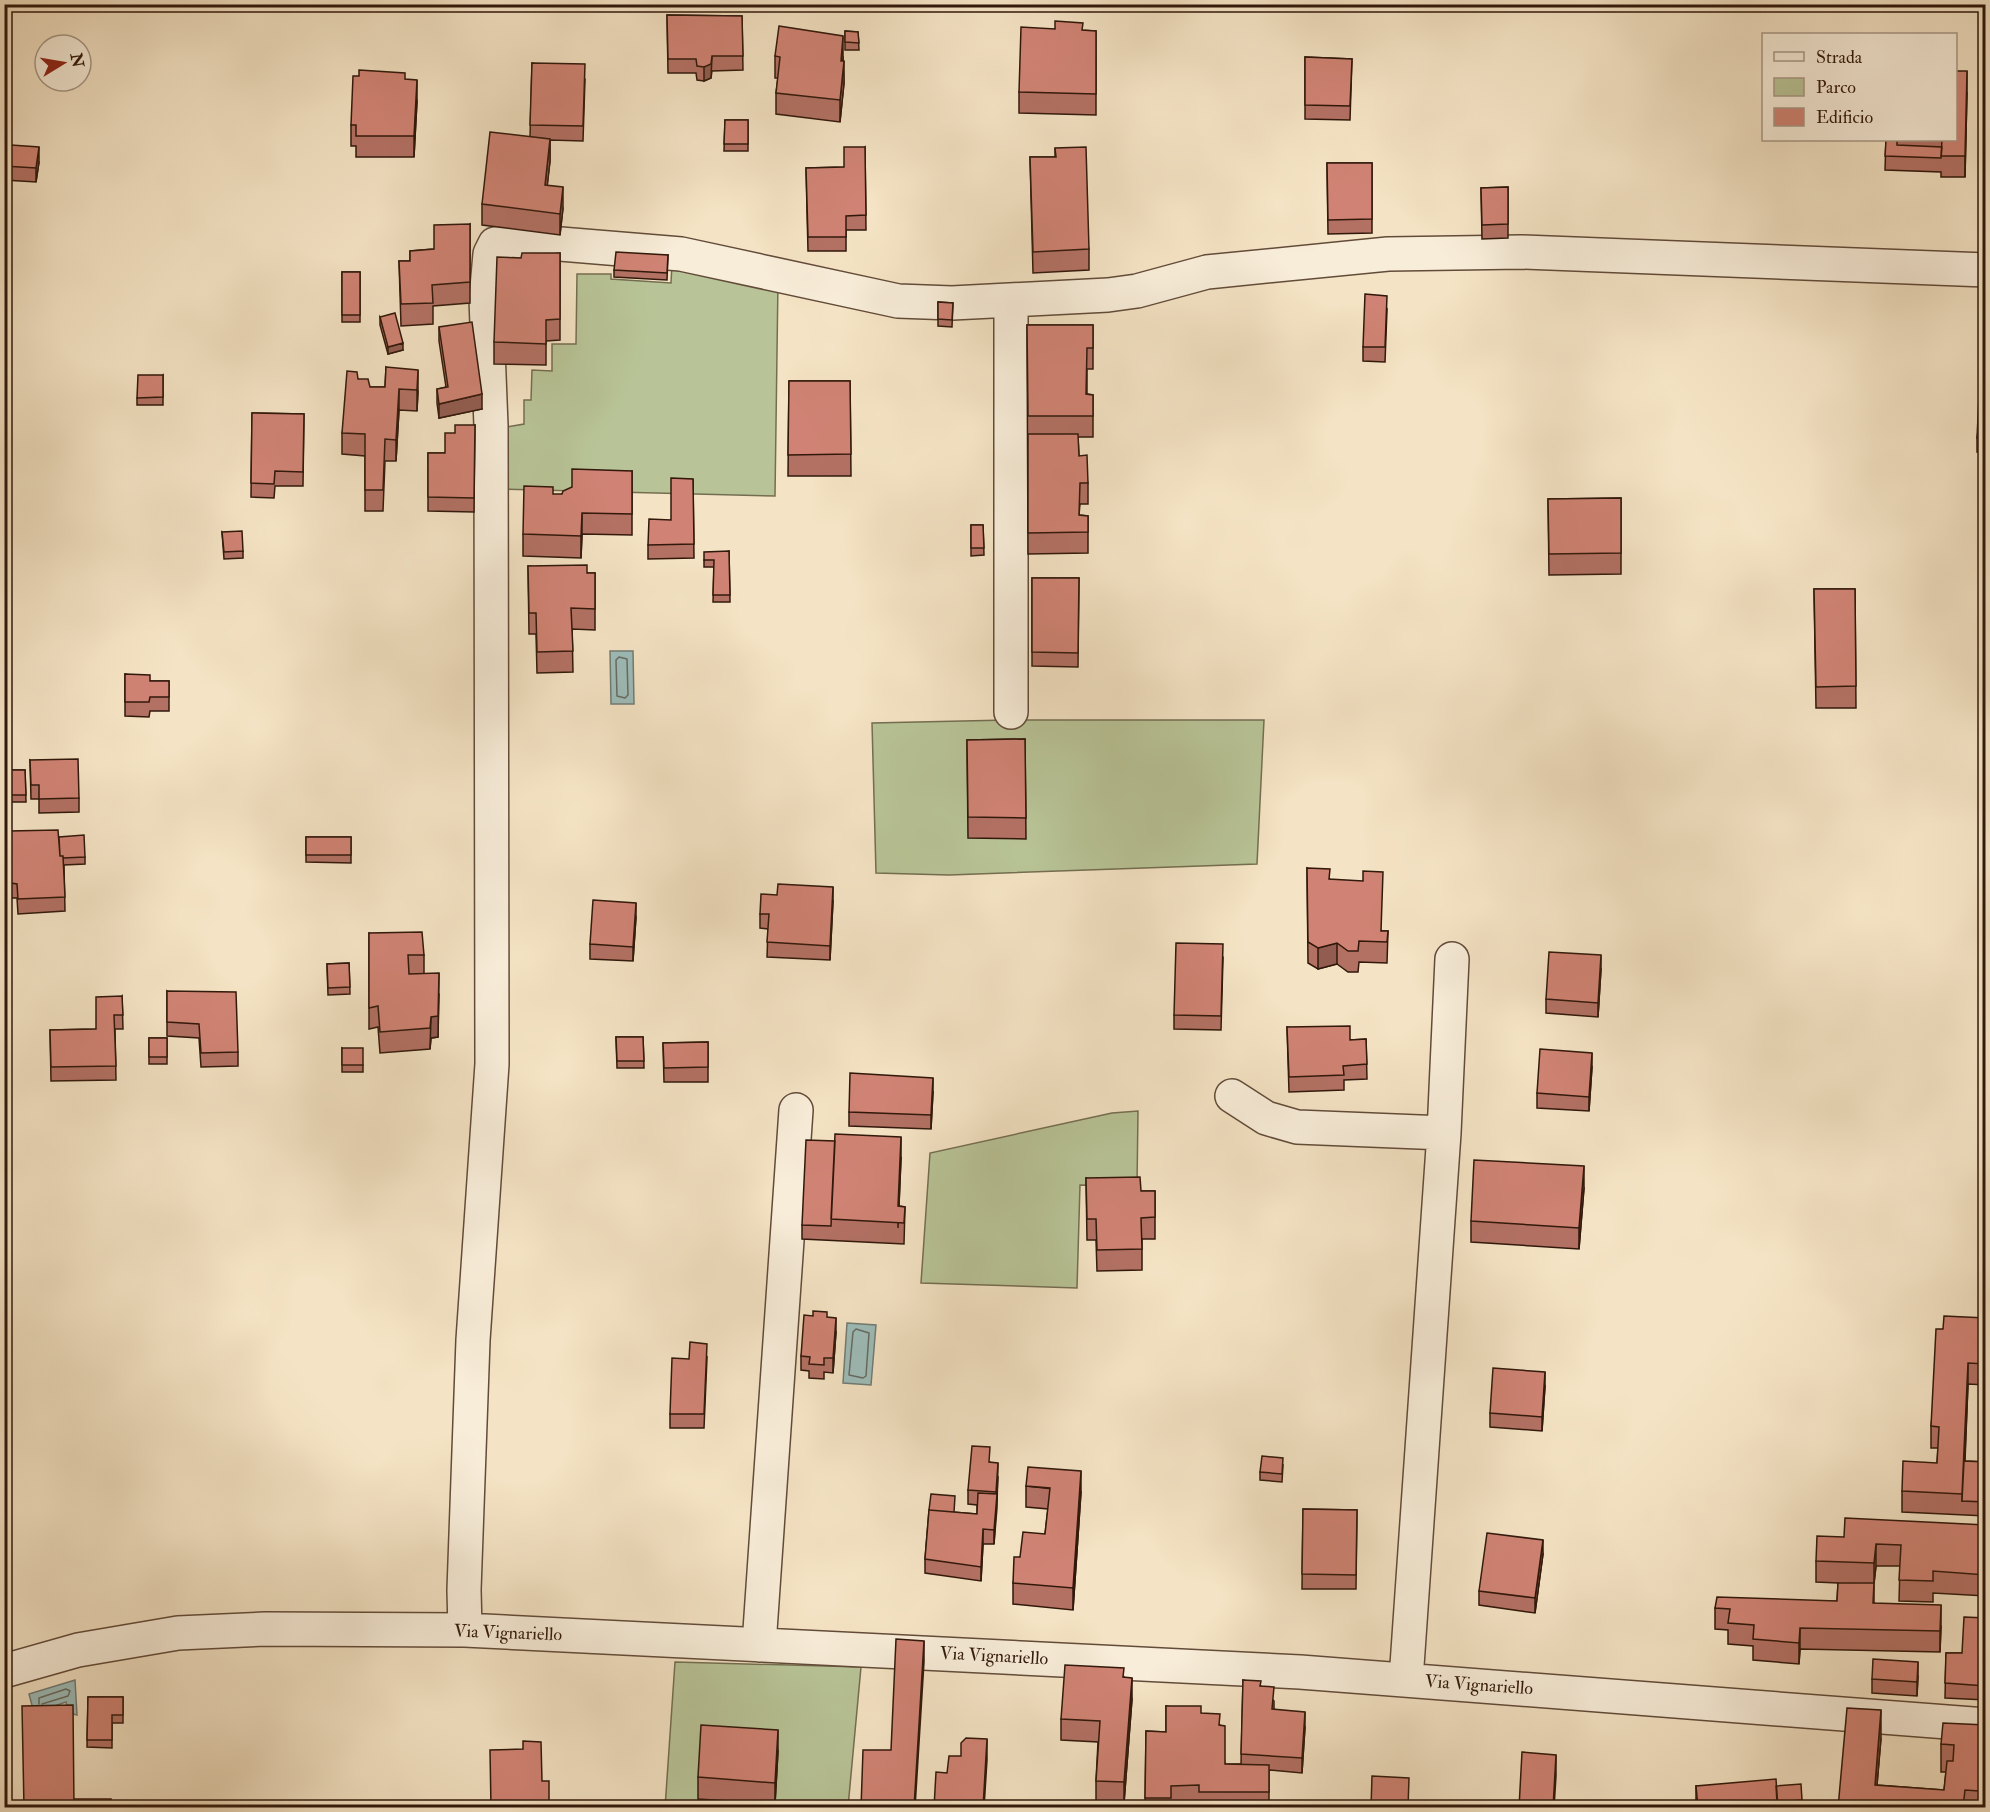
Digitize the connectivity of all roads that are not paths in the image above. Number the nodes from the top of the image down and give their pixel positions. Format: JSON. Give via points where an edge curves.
{"nodes":[{"id":1,"x":1986,"y":270,"type":"edge"},
{"id":2,"x":1011,"y":301,"type":"junction"},
{"id":3,"x":1011,"y":712,"type":"dead end"},
{"id":4,"x":1452,"y":958,"type":"dead end"},
{"id":5,"x":1232,"y":1096,"type":"dead end"},
{"id":6,"x":796,"y":1110,"type":"dead end"},
{"id":7,"x":1444,"y":1133,"type":"junction"},
{"id":8,"x":465,"y":1630,"type":"junction"},
{"id":9,"x":759,"y":1645,"type":"junction"},
{"id":10,"x":4,"y":1671,"type":"edge"},
{"id":11,"x":1406,"y":1680,"type":"junction"},
{"id":12,"x":1986,"y":1725,"type":"edge"}],
"edges":[{"from":1,"to":2,"type":"street","via":[[1522,252],[1388,254],[1207,272],[1108,295]]},
{"from":2,"to":3,"type":"street"},
{"from":2,"to":8,"type":"street","via":[[898,301],[756,268],[634,249],[512,240],[495,244],[490,254],[486,299],[491,426],[492,1064],[472,1351]]},
{"from":4,"to":7,"type":"street"},
{"from":5,"to":7,"type":"street","via":[[1266,1118],[1297,1127]]},
{"from":6,"to":9,"type":"street"},
{"from":7,"to":11,"type":"street"},
{"from":8,"to":9,"type":"street","name":"Via Vignariello"},
{"from":8,"to":10,"type":"street","name":"Via Vignariello","via":[[265,1629],[178,1633],[78,1650]]},
{"from":9,"to":11,"type":"street","name":"Via Vignariello"},
{"from":11,"to":12,"type":"street","name":"Via Vignariello"}]}
